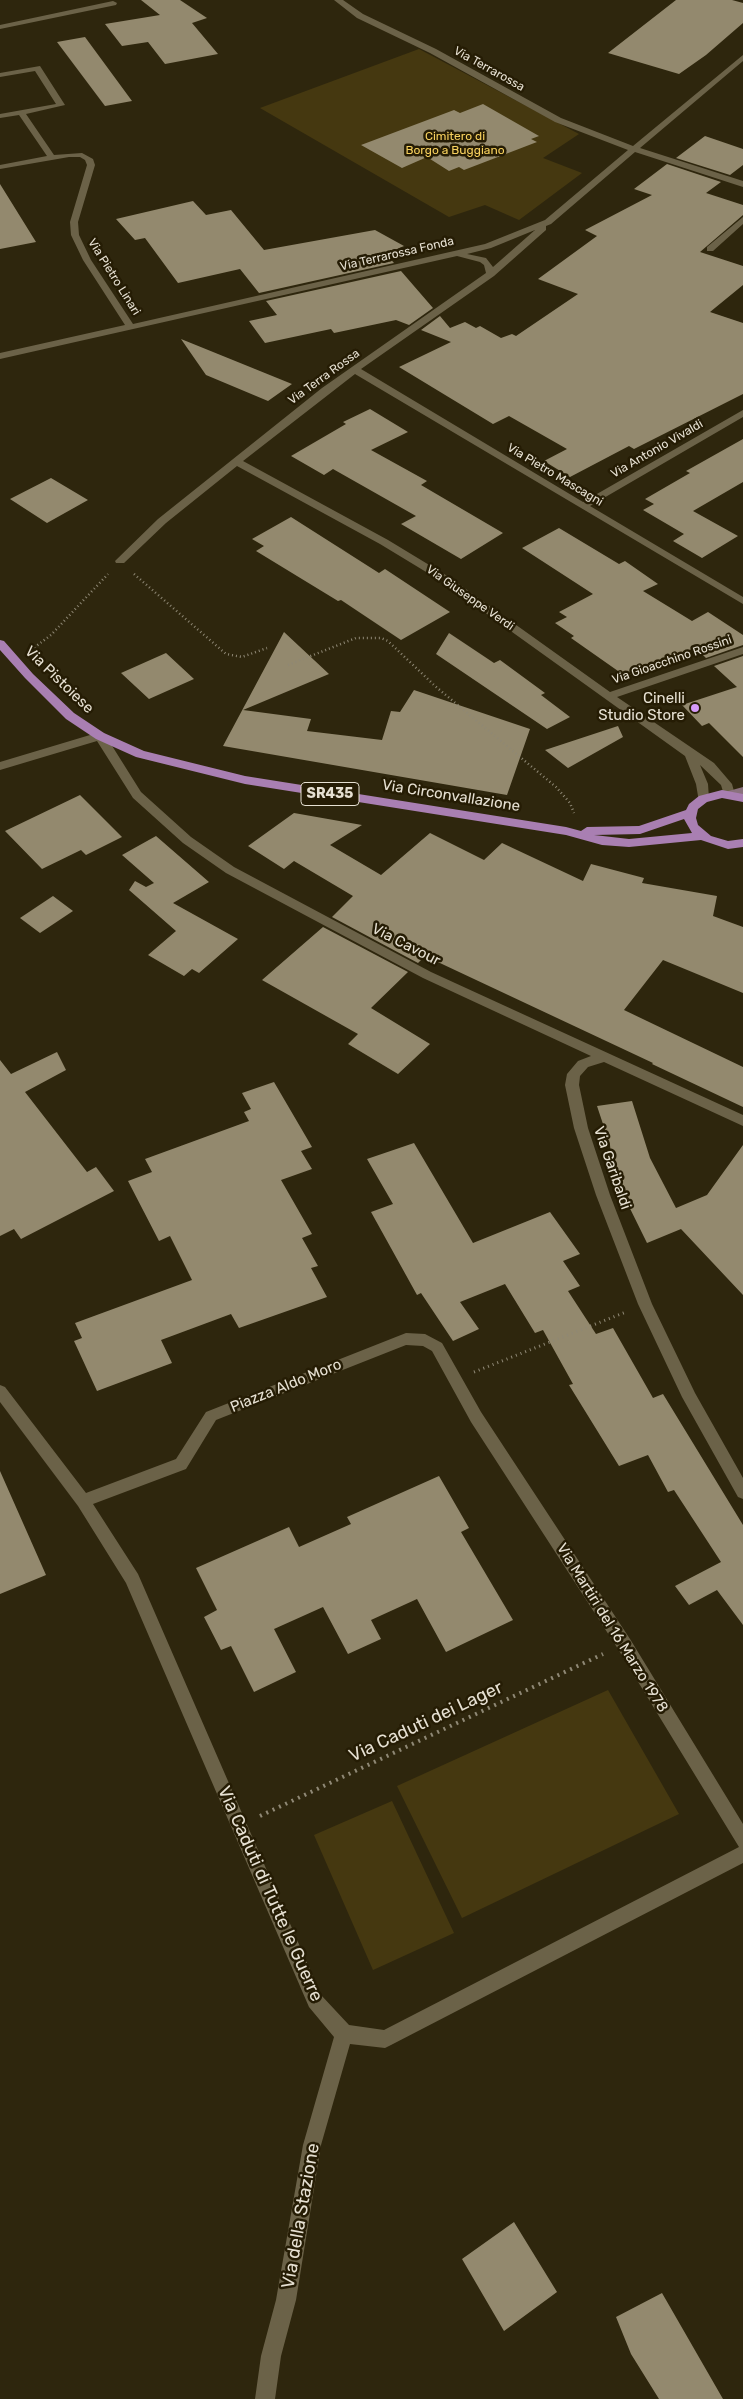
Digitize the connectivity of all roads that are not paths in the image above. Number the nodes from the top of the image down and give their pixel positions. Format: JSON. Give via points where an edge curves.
{"nodes":[{"id":1,"x":338,"y":0,"type":"edge"},
{"id":2,"x":113,"y":3,"type":"dead end"},
{"id":3,"x":0,"y":27,"type":"edge"},
{"id":4,"x":743,"y":58,"type":"edge"},
{"id":5,"x":0,"y":75,"type":"edge"},
{"id":6,"x":21,"y":112,"type":"junction"},
{"id":7,"x":0,"y":116,"type":"edge"},
{"id":8,"x":634,"y":150,"type":"junction"},
{"id":9,"x":52,"y":158,"type":"junction"},
{"id":10,"x":0,"y":167,"type":"edge"},
{"id":11,"x":743,"y":184,"type":"edge"},
{"id":12,"x":743,"y":220,"type":"edge"},
{"id":13,"x":548,"y":222,"type":"junction"},
{"id":14,"x":710,"y":249,"type":"dead end"},
{"id":15,"x":452,"y":255,"type":"junction"},
{"id":16,"x":491,"y":274,"type":"junction"},
{"id":17,"x":130,"y":326,"type":"junction"},
{"id":18,"x":0,"y":356,"type":"edge"},
{"id":19,"x":355,"y":370,"type":"junction"},
{"id":20,"x":743,"y":413,"type":"edge"},
{"id":21,"x":237,"y":462,"type":"junction"},
{"id":22,"x":583,"y":506,"type":"junction"},
{"id":23,"x":120,"y":561,"type":"road end"},
{"id":24,"x":743,"y":601,"type":"edge"},
{"id":25,"x":0,"y":643,"type":"edge"},
{"id":26,"x":743,"y":650,"type":"edge"},
{"id":27,"x":609,"y":696,"type":"junction"},
{"id":28,"x":100,"y":736,"type":"junction"},
{"id":29,"x":690,"y":754,"type":"junction"},
{"id":30,"x":0,"y":766,"type":"edge"},
{"id":31,"x":743,"y":791,"type":"edge"},
{"id":32,"x":729,"y":795,"type":"junction"},
{"id":33,"x":703,"y":798,"type":"junction"},
{"id":34,"x":743,"y":798,"type":"edge"},
{"id":35,"x":690,"y":813,"type":"junction"},
{"id":36,"x":566,"y":830,"type":"junction"},
{"id":37,"x":702,"y":836,"type":"junction"},
{"id":38,"x":741,"y":845,"type":"edge"},
{"id":39,"x":605,"y":1057,"type":"junction"},
{"id":40,"x":743,"y":1121,"type":"edge"},
{"id":41,"x":0,"y":1391,"type":"edge"},
{"id":42,"x":476,"y":1418,"type":"joint"},
{"id":43,"x":743,"y":1492,"type":"edge"},
{"id":44,"x":84,"y":1501,"type":"junction"},
{"id":45,"x":743,"y":1840,"type":"edge"},
{"id":46,"x":743,"y":1854,"type":"edge"},
{"id":47,"x":344,"y":2034,"type":"junction"},
{"id":48,"x":265,"y":2399,"type":"edge"}],
"edges":[{"from":1,"to":8,"type":"street","name":"Via Terrarossa","via":[[360,16],[558,120]]},
{"from":2,"to":3,"type":"street"},
{"from":4,"to":8,"type":"street","name":"Via Terrarossa Fonda"},
{"from":5,"to":6,"type":"street","via":[[37,68],[61,105]]},
{"from":6,"to":7,"type":"street"},
{"from":6,"to":9,"type":"street"},
{"from":8,"to":11,"type":"street","name":"Via Terrarossa"},
{"from":8,"to":13,"type":"street","name":"Via Terrarossa Fonda"},
{"from":9,"to":10,"type":"street"},
{"from":9,"to":17,"type":"street","name":"Via Pietro Linari","via":[[82,155],[91,161],[74,222],[75,234],[87,260]]},
{"from":12,"to":14,"type":"street"},
{"from":13,"to":15,"type":"street","name":"Via Terrarossa Fonda","via":[[488,246]]},
{"from":13,"to":16,"type":"street","name":"Via Terra Rossa"},
{"from":15,"to":16,"type":"street","via":[[483,260]]},
{"from":15,"to":17,"type":"street","name":"Via Terrarossa Fonda"},
{"from":16,"to":19,"type":"street","name":"Via Terra Rossa"},
{"from":17,"to":18,"type":"street","name":"Via Terrarossa Fonda"},
{"from":19,"to":21,"type":"street","name":"Via Terra Rossa","via":[[324,390]]},
{"from":19,"to":22,"type":"street","name":"Via Pietro Mascagni"},
{"from":20,"to":22,"type":"street","name":"Via Antonio Vivaldi"},
{"from":21,"to":23,"type":"street","name":"Via Terra Rossa","via":[[162,522]]},
{"from":21,"to":27,"type":"street","name":"Via Giuseppe Verdi","via":[[433,571]]},
{"from":22,"to":24,"type":"street","name":"Via Pietro Mascagni"},
{"from":25,"to":28,"type":"main road","name":"Via Pistoiese","number":"SR435","via":[[70,716]]},
{"from":26,"to":27,"type":"street","name":"Via Gioacchino Rossini"},
{"from":27,"to":29,"type":"street","name":"Via Giuseppe Verdi"},
{"from":28,"to":30,"type":"street"},
{"from":28,"to":36,"type":"main road","name":"Via Circonvallazione","number":"SR435","via":[[140,754],[245,780]]},
{"from":28,"to":39,"type":"street","name":"Via Cavour","via":[[137,795],[187,840],[230,870],[427,975]]},
{"from":29,"to":32,"type":"street","name":"Via Giuseppe Verdi","via":[[718,773]]},
{"from":29,"to":33,"type":"street","via":[[702,784]]},
{"from":31,"to":32,"type":"main road"},
{"from":32,"to":33,"type":"main road"},
{"from":32,"to":34,"type":"main road"},
{"from":33,"to":35,"type":"main road"},
{"from":35,"to":36,"type":"main road","name":"Via Circonvallazione","number":"SR435","via":[[640,830]]},
{"from":35,"to":37,"type":"main road","via":[[693,827]]},
{"from":36,"to":37,"type":"main road","name":"Via Circonvallazione","number":"SR435","via":[[614,842]]},
{"from":37,"to":38,"type":"main road","name":"Via Circonvallazione","number":"SR435","via":[[720,843]]},
{"from":39,"to":40,"type":"street","name":"Via Cavour"},
{"from":39,"to":43,"type":"street","name":"Via Garibaldi","via":[[583,1064],[574,1074],[572,1085],[581,1128],[644,1304],[685,1388]]},
{"from":41,"to":44,"type":"street","name":"Via Caduti di Tutte le Guerre"},
{"from":42,"to":44,"type":"street","name":"Piazza Aldo Moro","via":[[437,1348],[425,1340],[406,1339],[211,1416],[181,1464]]},
{"from":42,"to":45,"type":"street","name":"Via Martiri del 16 Marzo 1978","via":[[624,1644]]},
{"from":44,"to":47,"type":"street","name":"Via Caduti di Tutte le Guerre","via":[[132,1579],[315,2001]]},
{"from":46,"to":47,"type":"street","via":[[385,2039]]},
{"from":47,"to":48,"type":"street","name":"Via della Stazione","via":[[312,2145],[286,2300],[271,2356]]}]}
